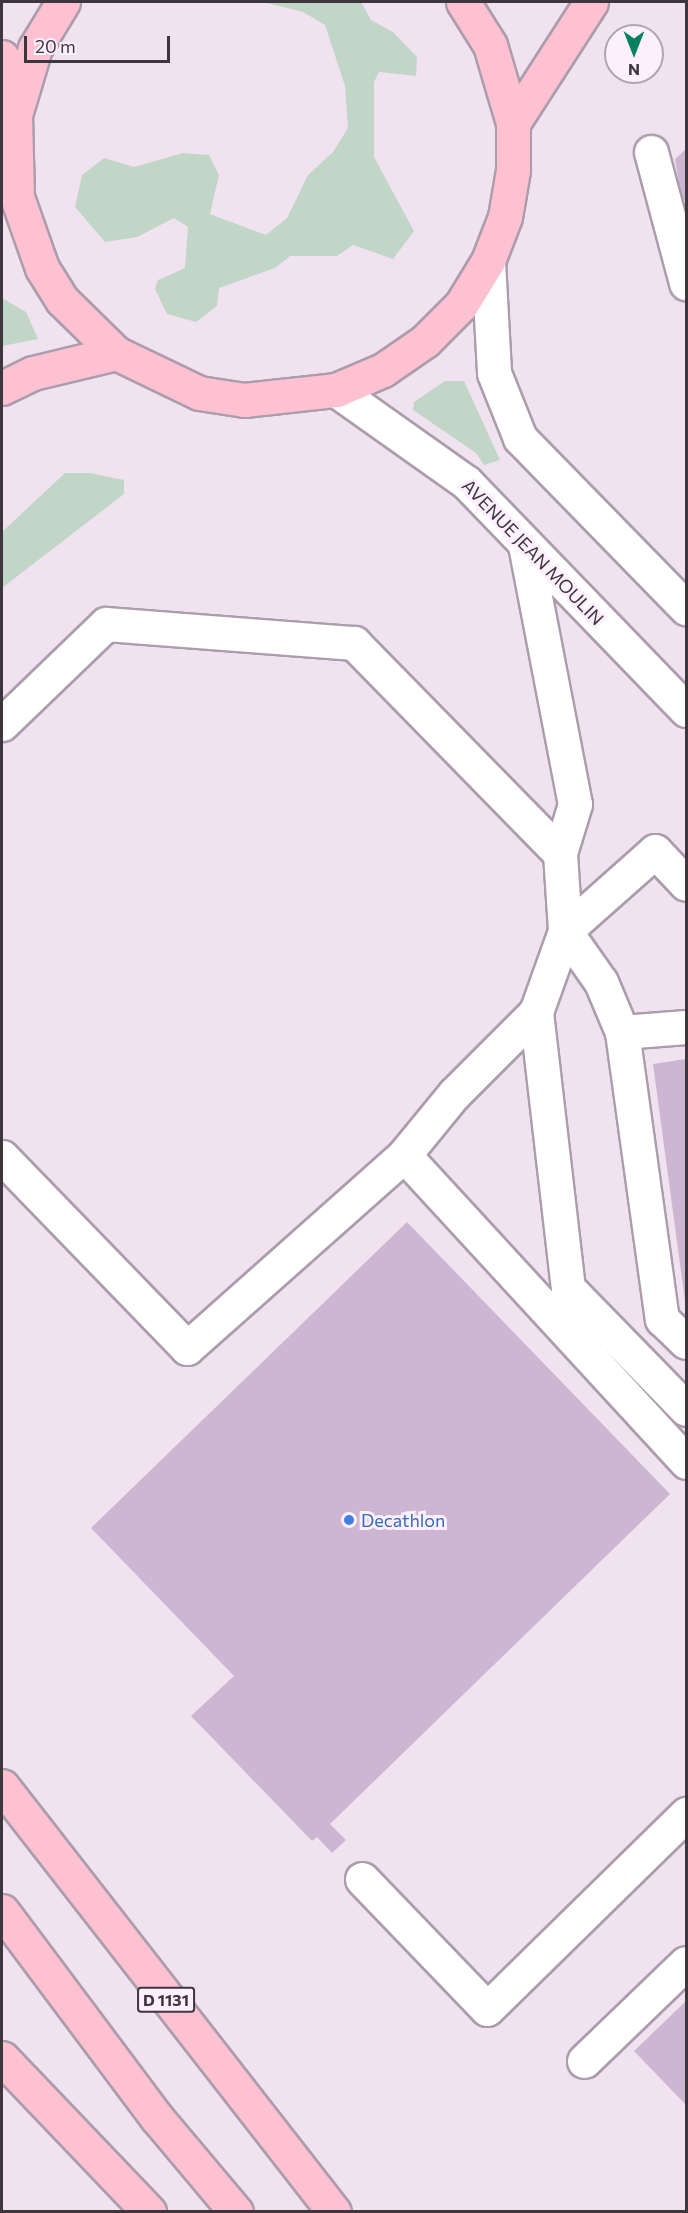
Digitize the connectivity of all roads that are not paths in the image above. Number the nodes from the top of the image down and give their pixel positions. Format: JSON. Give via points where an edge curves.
{"nodes":[{"id":1,"x":63,"y":2,"type":"edge"},
{"id":2,"x":463,"y":2,"type":"edge"},
{"id":3,"x":591,"y":2,"type":"edge"},
{"id":4,"x":2,"y":57,"type":"edge"},
{"id":5,"x":15,"y":115,"type":"junction"},
{"id":6,"x":513,"y":123,"type":"junction"},
{"id":7,"x":651,"y":152,"type":"dead end"},
{"id":8,"x":9,"y":210,"type":"edge"},
{"id":9,"x":488,"y":261,"type":"junction"},
{"id":10,"x":687,"y":284,"type":"edge"},
{"id":11,"x":116,"y":353,"type":"junction"},
{"id":12,"x":2,"y":388,"type":"edge"},
{"id":13,"x":336,"y":390,"type":"junction"},
{"id":14,"x":525,"y":544,"type":"junction"},
{"id":15,"x":687,"y":608,"type":"edge"},
{"id":16,"x":687,"y":710,"type":"edge"},
{"id":17,"x":2,"y":724,"type":"edge"},
{"id":18,"x":560,"y":853,"type":"junction"},
{"id":19,"x":687,"y":884,"type":"edge"},
{"id":20,"x":565,"y":931,"type":"junction"},
{"id":21,"x":536,"y":1012,"type":"junction"},
{"id":22,"x":687,"y":1027,"type":"edge"},
{"id":23,"x":622,"y":1032,"type":"junction"},
{"id":24,"x":404,"y":1155,"type":"junction"},
{"id":25,"x":2,"y":1157,"type":"edge"},
{"id":26,"x":687,"y":1342,"type":"edge"},
{"id":27,"x":687,"y":1409,"type":"edge"},
{"id":28,"x":687,"y":1462,"type":"edge"},
{"id":29,"x":2,"y":1786,"type":"edge"},
{"id":30,"x":687,"y":1814,"type":"edge"},
{"id":31,"x":362,"y":1879,"type":"dead end"},
{"id":32,"x":2,"y":1911,"type":"edge"},
{"id":33,"x":687,"y":1963,"type":"edge"},
{"id":34,"x":2,"y":2058,"type":"edge"},
{"id":35,"x":584,"y":2061,"type":"dead end"},
{"id":36,"x":149,"y":2211,"type":"edge"},
{"id":37,"x":236,"y":2211,"type":"edge"},
{"id":38,"x":334,"y":2211,"type":"edge"}],
"edges":[{"from":1,"to":5,"type":"main road","via":[[35,48]]},
{"from":2,"to":6,"type":"main road","via":[[490,45]]},
{"from":3,"to":6,"type":"main road"},
{"from":4,"to":5,"type":"main road"},
{"from":5,"to":8,"type":"main road"},
{"from":6,"to":9,"type":"main road","via":[[513,170],[505,217]]},
{"from":7,"to":10,"type":"street"},
{"from":8,"to":11,"type":"main road","via":[[62,300]]},
{"from":9,"to":13,"type":"main road","via":[[461,305],[425,341],[383,370]]},
{"from":9,"to":15,"type":"street","via":[[494,373],[520,438]]},
{"from":11,"to":12,"type":"main road","via":[[33,373]]},
{"from":11,"to":13,"type":"main road","via":[[199,393],[279,399]]},
{"from":13,"to":14,"type":"street","name":"AVENUE JEAN MOULIN","via":[[466,482]]},
{"from":14,"to":16,"type":"street","name":"AVENUE JEAN MOULIN"},
{"from":14,"to":18,"type":"street","via":[[575,804]]},
{"from":17,"to":18,"type":"street","via":[[106,624],[354,643]]},
{"from":18,"to":20,"type":"street"},
{"from":19,"to":20,"type":"street","via":[[655,851]]},
{"from":20,"to":21,"type":"street"},
{"from":20,"to":23,"type":"street","via":[[601,982]]},
{"from":21,"to":24,"type":"street","via":[[454,1094]]},
{"from":21,"to":27,"type":"street","via":[[568,1287]]},
{"from":22,"to":23,"type":"street"},
{"from":23,"to":26,"type":"street","via":[[662,1319]]},
{"from":24,"to":25,"type":"street","via":[[187,1348]]},
{"from":24,"to":28,"type":"street"},
{"from":29,"to":38,"type":"main road","number":"D 1131"},
{"from":30,"to":31,"type":"street","via":[[487,2009]]},
{"from":32,"to":37,"type":"main road","via":[[157,2118]]},
{"from":33,"to":35,"type":"street"},
{"from":34,"to":36,"type":"main road"}]}
